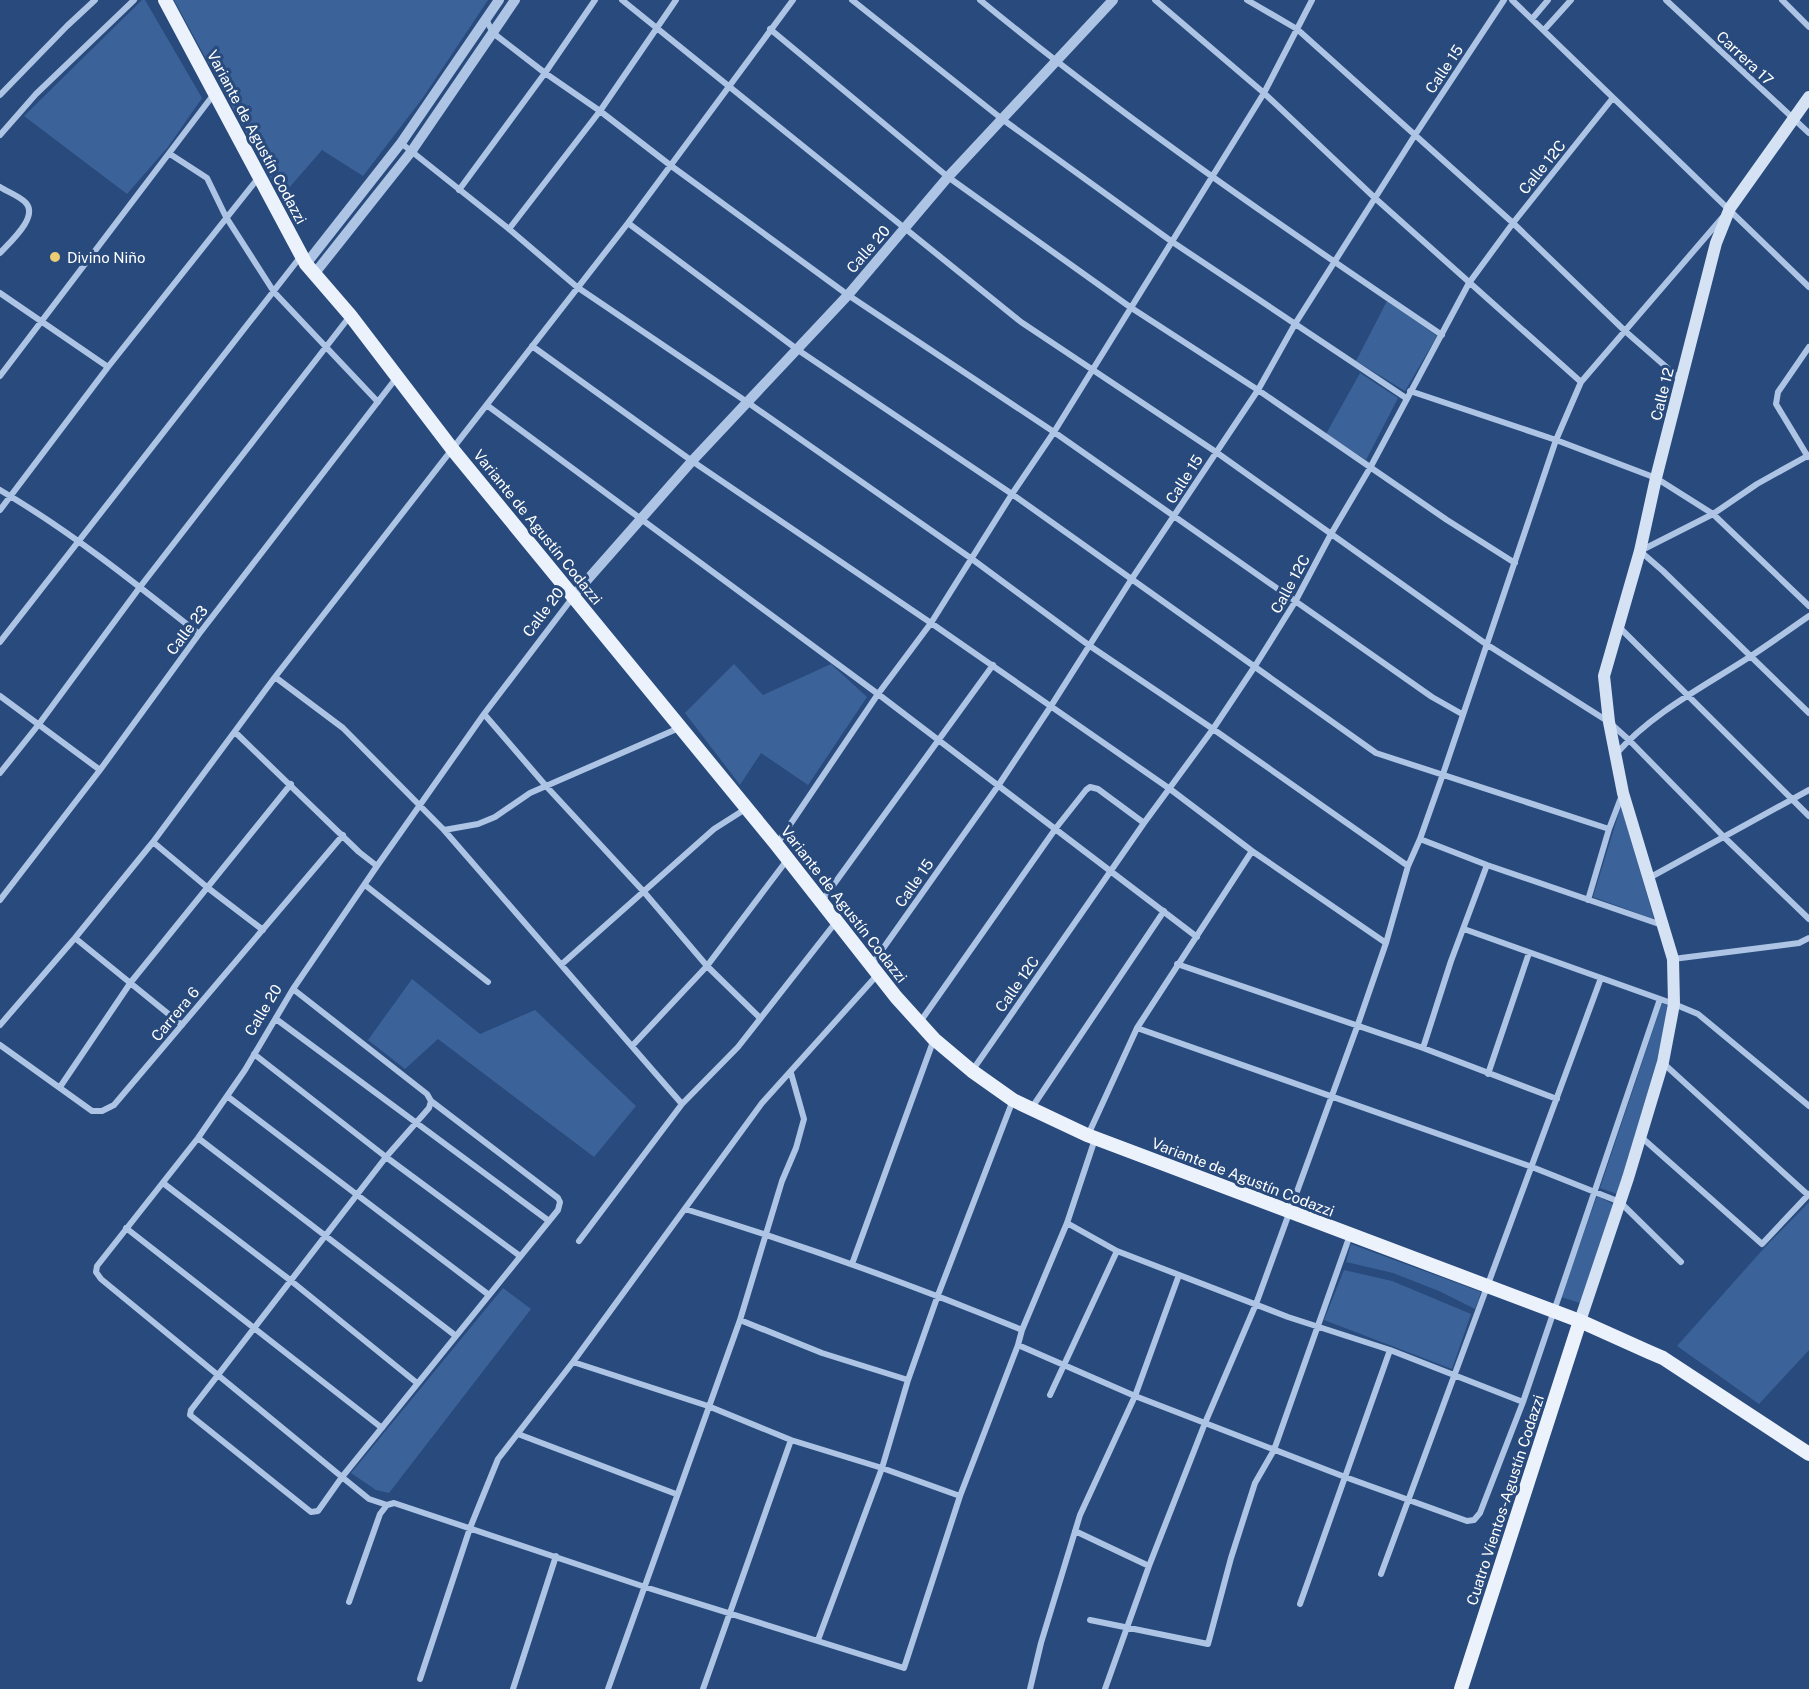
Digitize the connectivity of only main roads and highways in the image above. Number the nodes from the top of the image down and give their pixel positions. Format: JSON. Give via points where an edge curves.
{"nodes":[{"id":1,"x":165,"y":0,"type":"edge"},
{"id":2,"x":1809,"y":97,"type":"edge"},
{"id":3,"x":1580,"y":1321,"type":"junction"},
{"id":4,"x":1808,"y":1452,"type":"edge"},
{"id":5,"x":1461,"y":1689,"type":"edge"}],
"edges":[{"from":1,"to":3,"type":"main road","name":"Variante de Agustín Codazzi","via":[[307,264],[453,450],[934,1039],[1013,1100],[1091,1137]]},
{"from":2,"to":3,"type":"main road","name":"Calle 12","via":[[1730,208],[1716,243],[1640,551],[1604,676],[1623,793],[1673,959],[1674,1004],[1663,1062]]},
{"from":3,"to":4,"type":"main road","name":"Variante de Agustín Codazzi","via":[[1663,1358]]},
{"from":3,"to":5,"type":"main road","name":"Cuatro Vientos-Agustín Codazzi"}]}
